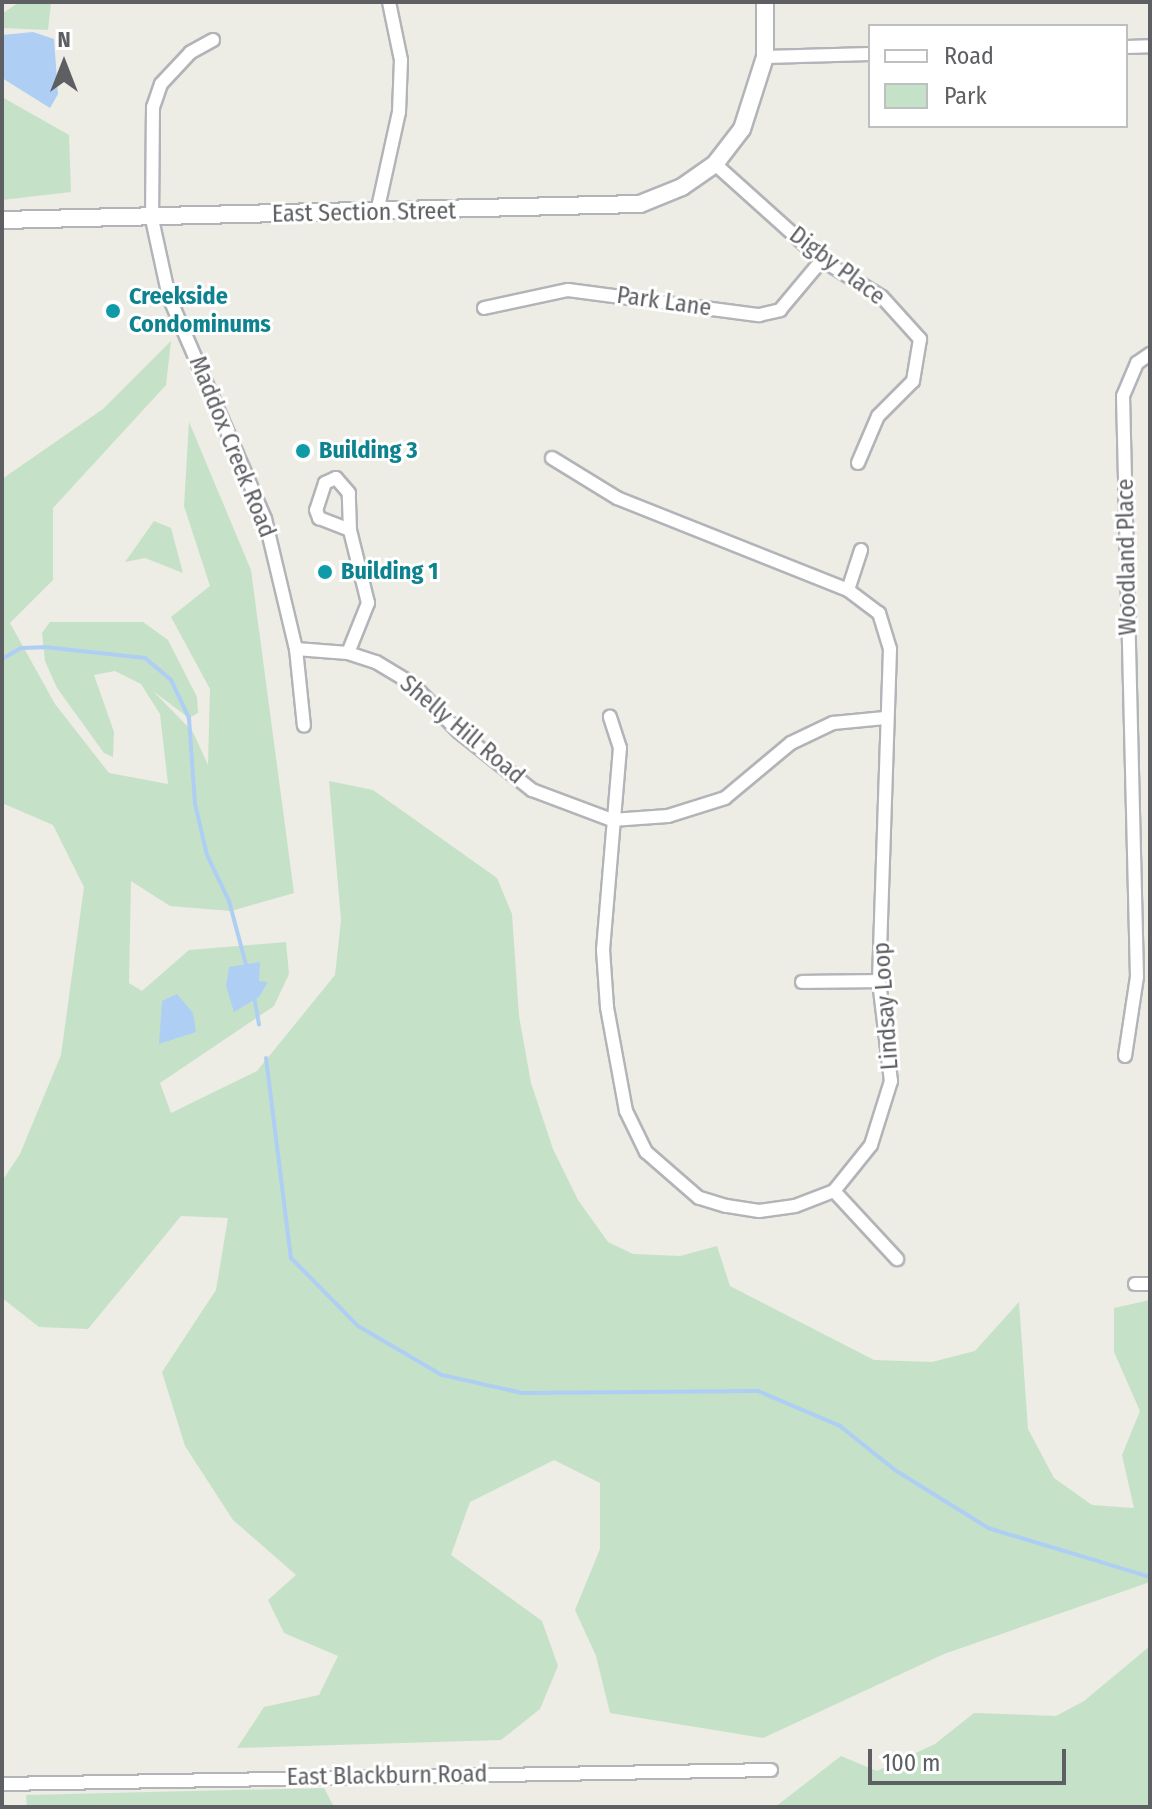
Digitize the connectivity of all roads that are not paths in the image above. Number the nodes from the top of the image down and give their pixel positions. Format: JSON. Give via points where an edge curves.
{"nodes":[{"id":1,"x":389,"y":2,"type":"edge"},
{"id":2,"x":765,"y":2,"type":"edge"},
{"id":3,"x":213,"y":40,"type":"dead end"},
{"id":4,"x":1150,"y":46,"type":"edge"},
{"id":5,"x":1128,"y":47,"type":"edge"},
{"id":6,"x":868,"y":54,"type":"edge"},
{"id":7,"x":765,"y":57,"type":"junction"},
{"id":8,"x":715,"y":164,"type":"junction"},
{"id":9,"x":377,"y":212,"type":"junction"},
{"id":10,"x":152,"y":219,"type":"junction"},
{"id":11,"x":2,"y":220,"type":"edge"},
{"id":12,"x":822,"y":260,"type":"junction"},
{"id":13,"x":484,"y":308,"type":"dead end"},
{"id":14,"x":1150,"y":354,"type":"edge"},
{"id":15,"x":552,"y":458,"type":"dead end"},
{"id":16,"x":858,"y":463,"type":"dead end"},
{"id":17,"x":350,"y":530,"type":"dead end"},
{"id":18,"x":861,"y":550,"type":"dead end"},
{"id":19,"x":848,"y":590,"type":"junction"},
{"id":20,"x":296,"y":649,"type":"junction"},
{"id":21,"x":348,"y":653,"type":"junction"},
{"id":22,"x":610,"y":717,"type":"dead end"},
{"id":23,"x":885,"y":718,"type":"junction"},
{"id":24,"x":304,"y":726,"type":"dead end"},
{"id":25,"x":612,"y":820,"type":"junction"},
{"id":26,"x":1144,"y":977,"type":"edge"},
{"id":27,"x":879,"y":981,"type":"junction"},
{"id":28,"x":802,"y":982,"type":"dead end"},
{"id":29,"x":1125,"y":1056,"type":"dead end"},
{"id":30,"x":834,"y":1191,"type":"junction"},
{"id":31,"x":897,"y":1259,"type":"dead end"},
{"id":32,"x":1135,"y":1284,"type":"dead end"},
{"id":33,"x":1150,"y":1284,"type":"edge"},
{"id":34,"x":771,"y":1770,"type":"dead end"},
{"id":35,"x":2,"y":1784,"type":"edge"}],
"edges":[{"from":1,"to":9,"type":"street","via":[[401,60],[399,112]]},
{"from":2,"to":7,"type":"street","name":"East Section Street"},
{"from":3,"to":10,"type":"street","name":"Maddox Creek Road","via":[[190,53],[157,95],[150,135]]},
{"from":4,"to":5,"type":"street"},
{"from":6,"to":7,"type":"street"},
{"from":7,"to":8,"type":"street","name":"East Section Street","via":[[748,118]]},
{"from":8,"to":9,"type":"street","name":"East Section Street","via":[[682,187],[640,204]]},
{"from":8,"to":12,"type":"street","name":"Digby Place"},
{"from":9,"to":10,"type":"street","name":"East Section Street"},
{"from":10,"to":11,"type":"street","name":"East Section Street"},
{"from":10,"to":20,"type":"street","name":"Maddox Creek Road","via":[[169,297],[265,519]]},
{"from":12,"to":13,"type":"street","name":"Park Lane","via":[[780,310],[759,315],[568,290]]},
{"from":12,"to":16,"type":"street","name":"Digby Place","via":[[882,297],[920,339],[913,381],[878,416]]},
{"from":14,"to":26,"type":"street","name":"Woodland Place","via":[[1137,363],[1123,396]]},
{"from":15,"to":19,"type":"street","name":"Lindsay Loop","via":[[617,498]]},
{"from":17,"to":21,"type":"street","via":[[368,603]]},
{"from":18,"to":19,"type":"street"},
{"from":19,"to":23,"type":"street","name":"Lindsay Loop","via":[[879,613],[890,649]]},
{"from":20,"to":21,"type":"street","name":"Shelly Hill Road"},
{"from":20,"to":24,"type":"street","name":"Maddox Creek Road"},
{"from":21,"to":25,"type":"street","name":"Shelly Hill Road","via":[[411,683],[458,731],[532,790]]},
{"from":22,"to":25,"type":"street","via":[[620,748]]},
{"from":23,"to":25,"type":"street","name":"Shelly Hill Road","via":[[833,723],[791,743],[725,798],[668,816]]},
{"from":23,"to":27,"type":"street","name":"Lindsay Loop"},
{"from":25,"to":30,"type":"street","via":[[603,950],[607,1007],[626,1111],[646,1152],[699,1198],[726,1206],[759,1211],[795,1206]]},
{"from":26,"to":29,"type":"street","name":"Woodland Place"},
{"from":27,"to":28,"type":"street"},
{"from":27,"to":30,"type":"street","name":"Lindsay Loop","via":[[891,1081],[887,1103],[871,1145]]},
{"from":30,"to":31,"type":"street"},
{"from":32,"to":33,"type":"street"},
{"from":34,"to":35,"type":"street","name":"East Blackburn Road"}]}
